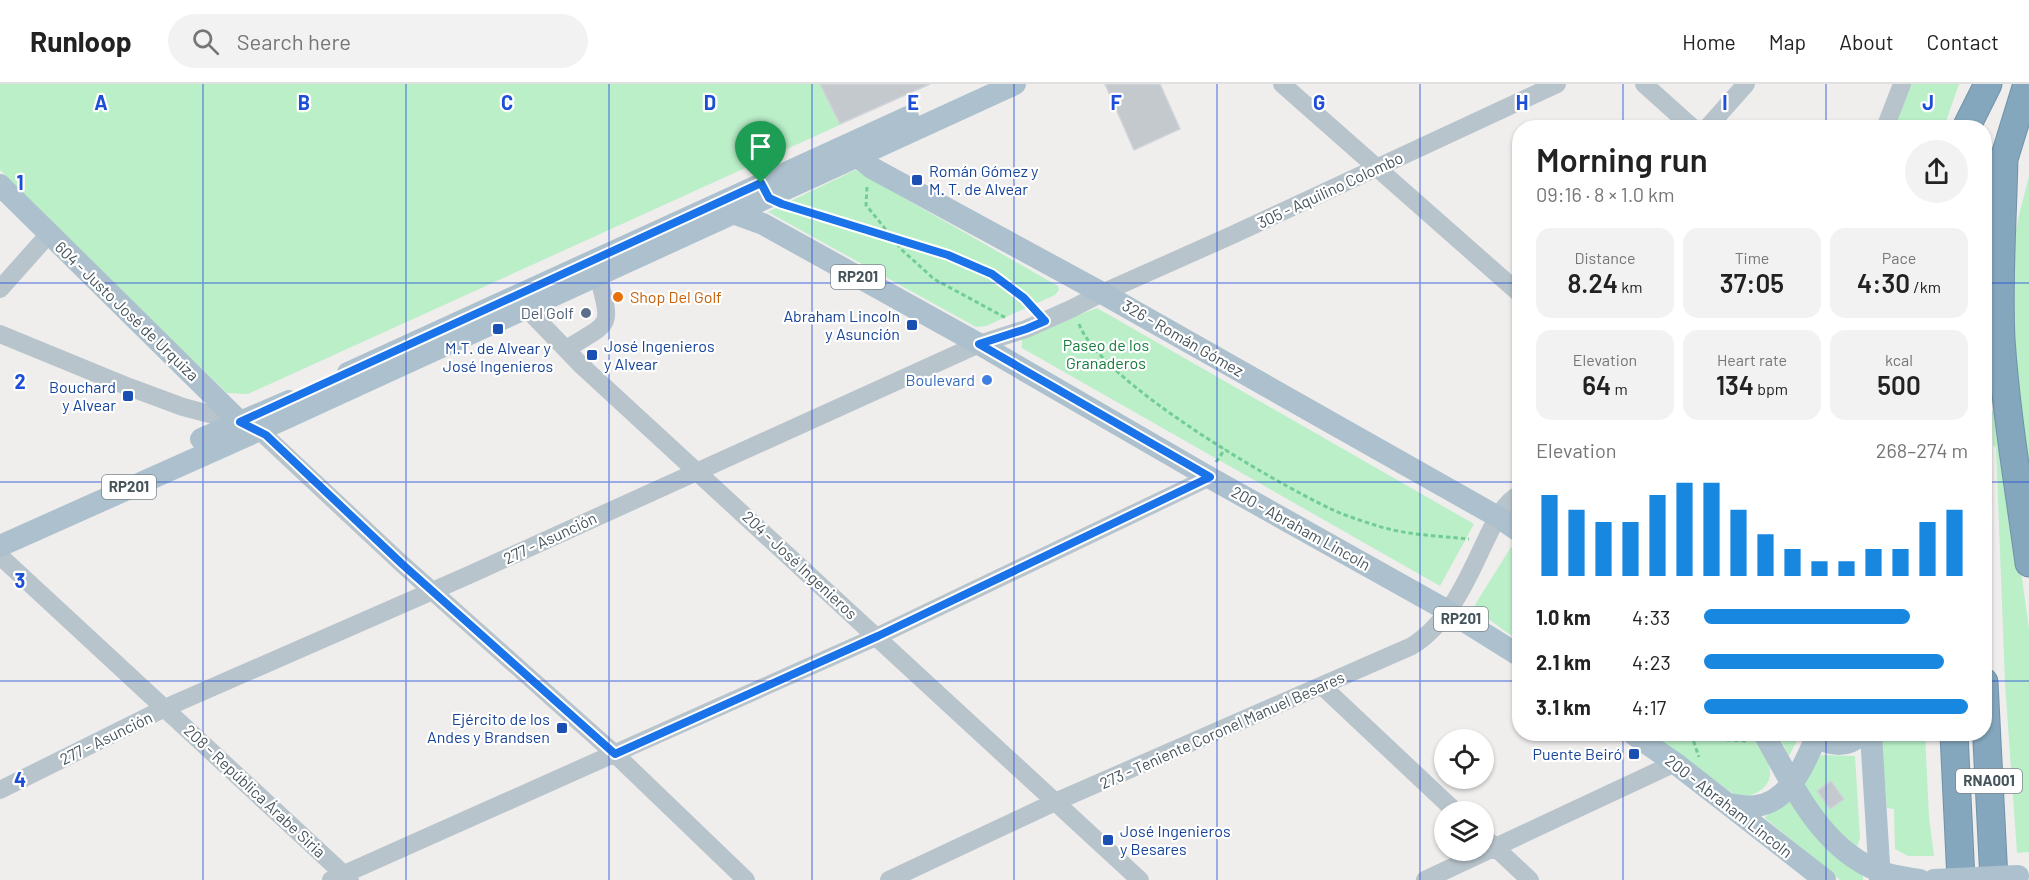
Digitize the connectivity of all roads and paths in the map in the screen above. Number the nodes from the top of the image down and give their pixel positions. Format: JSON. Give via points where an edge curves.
{"nodes":[{"id":1,"x":980,"y":84,"type":"edge"},
{"id":2,"x":1015,"y":84,"type":"edge"},
{"id":3,"x":1282,"y":84,"type":"edge"},
{"id":4,"x":1557,"y":84,"type":"edge"},
{"id":5,"x":1644,"y":84,"type":"edge"},
{"id":6,"x":1746,"y":84,"type":"edge"},
{"id":7,"x":1902,"y":84,"type":"edge"},
{"id":8,"x":1989,"y":84,"type":"edge"},
{"id":9,"x":2027,"y":84,"type":"edge"},
{"id":10,"x":1684,"y":120,"type":"edge"},
{"id":11,"x":1714,"y":120,"type":"edge"},
{"id":12,"x":1888,"y":120,"type":"edge"},
{"id":13,"x":1970,"y":120,"type":"edge"},
{"id":14,"x":1979,"y":120,"type":"edge"},
{"id":15,"x":859,"y":156,"type":"junction"},
{"id":16,"x":2004,"y":156,"type":"junction"},
{"id":17,"x":1377,"y":168,"type":"junction"},
{"id":18,"x":0,"y":185,"type":"edge"},
{"id":19,"x":769,"y":198,"type":"junction"},
{"id":20,"x":735,"y":214,"type":"junction"},
{"id":21,"x":1992,"y":214,"type":"edge"},
{"id":22,"x":49,"y":234,"type":"junction"},
{"id":23,"x":890,"y":237,"type":"junction"},
{"id":24,"x":598,"y":275,"type":"junction"},
{"id":25,"x":1512,"y":287,"type":"edge"},
{"id":26,"x":0,"y":289,"type":"edge"},
{"id":27,"x":1102,"y":293,"type":"junction"},
{"id":28,"x":523,"y":301,"type":"junction"},
{"id":29,"x":1073,"y":308,"type":"junction"},
{"id":30,"x":1045,"y":321,"type":"junction"},
{"id":31,"x":1026,"y":329,"type":"junction"},
{"id":32,"x":0,"y":334,"type":"edge"},
{"id":33,"x":979,"y":344,"type":"junction"},
{"id":34,"x":566,"y":349,"type":"junction"},
{"id":35,"x":250,"y":426,"type":"junction"},
{"id":36,"x":697,"y":471,"type":"junction"},
{"id":37,"x":1210,"y":477,"type":"junction"},
{"id":38,"x":1512,"y":500,"type":"edge"},
{"id":39,"x":1498,"y":517,"type":"junction"},
{"id":40,"x":1512,"y":527,"type":"edge"},
{"id":41,"x":0,"y":531,"type":"edge"},
{"id":42,"x":1486,"y":541,"type":"junction"},
{"id":43,"x":0,"y":546,"type":"edge"},
{"id":44,"x":0,"y":556,"type":"edge"},
{"id":45,"x":2029,"y":563,"type":"edge"},
{"id":46,"x":432,"y":590,"type":"junction"},
{"id":47,"x":1448,"y":611,"type":"junction"},
{"id":48,"x":878,"y":636,"type":"junction"},
{"id":49,"x":1512,"y":651,"type":"edge"},
{"id":50,"x":1322,"y":687,"type":"junction"},
{"id":51,"x":165,"y":708,"type":"junction"},
{"id":52,"x":1992,"y":734,"type":"edge"},
{"id":53,"x":1643,"y":741,"type":"edge"},
{"id":54,"x":1768,"y":741,"type":"edge"},
{"id":55,"x":1813,"y":741,"type":"edge"},
{"id":56,"x":1825,"y":741,"type":"edge"},
{"id":57,"x":1852,"y":741,"type":"edge"},
{"id":58,"x":1871,"y":741,"type":"edge"},
{"id":59,"x":1954,"y":741,"type":"edge"},
{"id":60,"x":615,"y":754,"type":"junction"},
{"id":61,"x":1675,"y":763,"type":"junction"},
{"id":62,"x":1791,"y":784,"type":"junction"},
{"id":63,"x":0,"y":790,"type":"edge"},
{"id":64,"x":1444,"y":801,"type":"edge"},
{"id":65,"x":1055,"y":802,"type":"junction"},
{"id":66,"x":1727,"y":804,"type":"junction"},
{"id":67,"x":1494,"y":841,"type":"edge"},
{"id":68,"x":1494,"y":847,"type":"edge"},
{"id":69,"x":1458,"y":861,"type":"edge"},
{"id":70,"x":1880,"y":876,"type":"edge"},
{"id":71,"x":2014,"y":877,"type":"edge"},
{"id":72,"x":342,"y":878,"type":"edge"},
{"id":73,"x":746,"y":880,"type":"edge"},
{"id":74,"x":889,"y":880,"type":"edge"},
{"id":75,"x":1140,"y":880,"type":"edge"},
{"id":76,"x":1425,"y":880,"type":"edge"},
{"id":77,"x":1530,"y":880,"type":"edge"},
{"id":78,"x":1825,"y":880,"type":"edge"},
{"id":79,"x":1920,"y":880,"type":"edge"},
{"id":80,"x":1934,"y":880,"type":"edge"},
{"id":81,"x":1961,"y":880,"type":"edge"}],
"edges":[{"from":1,"to":15,"type":"main road"},
{"from":2,"to":15,"type":"main road"},
{"from":3,"to":17,"type":"street"},
{"from":4,"to":17,"type":"street","name":"305 - Aquilino Colombo"},
{"from":5,"to":10,"type":"street"},
{"from":6,"to":11,"type":"street"},
{"from":7,"to":12,"type":"street"},
{"from":8,"to":13,"type":"highway"},
{"from":8,"to":14,"type":"highway"},
{"from":9,"to":16,"type":"highway"},
{"from":15,"to":19,"type":"main road","number":"RP201"},
{"from":15,"to":23,"type":"path","via":[[867,183],[867,205]]},
{"from":15,"to":27,"type":"main road","name":"326 - Román Gómez"},
{"from":15,"to":28,"type":"main road","number":"RP201"},
{"from":16,"to":21,"type":"highway"},
{"from":16,"to":45,"type":"highway","via":[[2001,338]]},
{"from":17,"to":25,"type":"street"},
{"from":17,"to":27,"type":"street","name":"305 - Aquilino Colombo"},
{"from":18,"to":22,"type":"main road","name":"604 - Justo José de Urquiza"},
{"from":19,"to":20,"type":"main road","number":"RP201"},
{"from":19,"to":23,"type":"path"},
{"from":20,"to":24,"type":"main road","number":"RP201"},
{"from":20,"to":33,"type":"main road","name":"200 - Abraham Lincoln","number":"RP201","via":[[763,224]]},
{"from":22,"to":26,"type":"street"},
{"from":22,"to":35,"type":"main road","name":"604 - Justo José de Urquiza"},
{"from":23,"to":30,"type":"path","via":[[992,274],[1024,298]]},
{"from":23,"to":31,"type":"path","via":[[934,279]]},
{"from":24,"to":28,"type":"main road","number":"RP201"},
{"from":24,"to":34,"type":"street","via":[[607,320]]},
{"from":27,"to":29,"type":"street","name":"277 - Asunción"},
{"from":27,"to":39,"type":"main road","name":"326 - Román Gómez"},
{"from":28,"to":34,"type":"street","name":"204 - José Ingenieros"},
{"from":28,"to":35,"type":"main road","number":"RP201"},
{"from":29,"to":30,"type":"street","name":"277 - Asunción"},
{"from":29,"to":42,"type":"path","via":[[1083,336],[1143,394],[1263,473],[1332,509],[1381,527]]},
{"from":30,"to":31,"type":"street","name":"277 - Asunción"},
{"from":31,"to":33,"type":"street","name":"277 - Asunción"},
{"from":32,"to":35,"type":"street","via":[[183,407]]},
{"from":33,"to":36,"type":"street","name":"277 - Asunción"},
{"from":33,"to":37,"type":"main road","name":"200 - Abraham Lincoln","number":"RP201"},
{"from":34,"to":36,"type":"street","name":"204 - José Ingenieros"},
{"from":35,"to":41,"type":"main road","number":"RP201"},
{"from":35,"to":43,"type":"main road","number":"RP201","via":[[195,458]]},
{"from":35,"to":46,"type":"street"},
{"from":36,"to":46,"type":"street","name":"277 - Asunción"},
{"from":36,"to":48,"type":"street","name":"204 - José Ingenieros"},
{"from":37,"to":47,"type":"main road","name":"200 - Abraham Lincoln","number":"RP201"},
{"from":37,"to":48,"type":"street"},
{"from":38,"to":39,"type":"street","name":"273 - Teniente Coronel Manuel Besares"},
{"from":39,"to":40,"type":"main road","name":"326 - Román Gómez"},
{"from":39,"to":42,"type":"street","name":"273 - Teniente Coronel Manuel Besares"},
{"from":42,"to":47,"type":"street","name":"273 - Teniente Coronel Manuel Besares"},
{"from":44,"to":51,"type":"street","name":"208 - República Árabe Siria"},
{"from":46,"to":51,"type":"street","name":"277 - Asunción"},
{"from":46,"to":60,"type":"street"},
{"from":47,"to":49,"type":"main road","name":"200 - Abraham Lincoln","number":"RP201"},
{"from":47,"to":50,"type":"street","name":"273 - Teniente Coronel Manuel Besares","via":[[1440,623],[1412,645]]},
{"from":48,"to":60,"type":"street"},
{"from":48,"to":65,"type":"street","name":"204 - José Ingenieros"},
{"from":50,"to":64,"type":"street"},
{"from":50,"to":65,"type":"street","name":"273 - Teniente Coronel Manuel Besares"},
{"from":51,"to":63,"type":"street","name":"277 - Asunción"},
{"from":51,"to":72,"type":"street","name":"208 - República Árabe Siria"},
{"from":52,"to":71,"type":"highway","number":"RNA001"},
{"from":53,"to":61,"type":"main road","name":"200 - Abraham Lincoln"},
{"from":54,"to":62,"type":"main road"},
{"from":55,"to":62,"type":"main road"},
{"from":56,"to":57,"type":"main road"},
{"from":58,"to":70,"type":"main road"},
{"from":59,"to":81,"type":"highway","number":"RNA001"},
{"from":60,"to":72,"type":"street"},
{"from":60,"to":73,"type":"street"},
{"from":61,"to":66,"type":"main road","name":"200 - Abraham Lincoln"},
{"from":61,"to":67,"type":"street"},
{"from":62,"to":66,"type":"main road","via":[[1768,803],[1755,807]]},
{"from":62,"to":70,"type":"main road","via":[[1822,829]]},
{"from":65,"to":74,"type":"street","name":"273 - Teniente Coronel Manuel Besares"},
{"from":65,"to":75,"type":"street","name":"204 - José Ingenieros"},
{"from":66,"to":78,"type":"main road","name":"200 - Abraham Lincoln"},
{"from":68,"to":77,"type":"street"},
{"from":69,"to":76,"type":"street"},
{"from":70,"to":79,"type":"main road"},
{"from":71,"to":80,"type":"main road","bridge":true}]}
